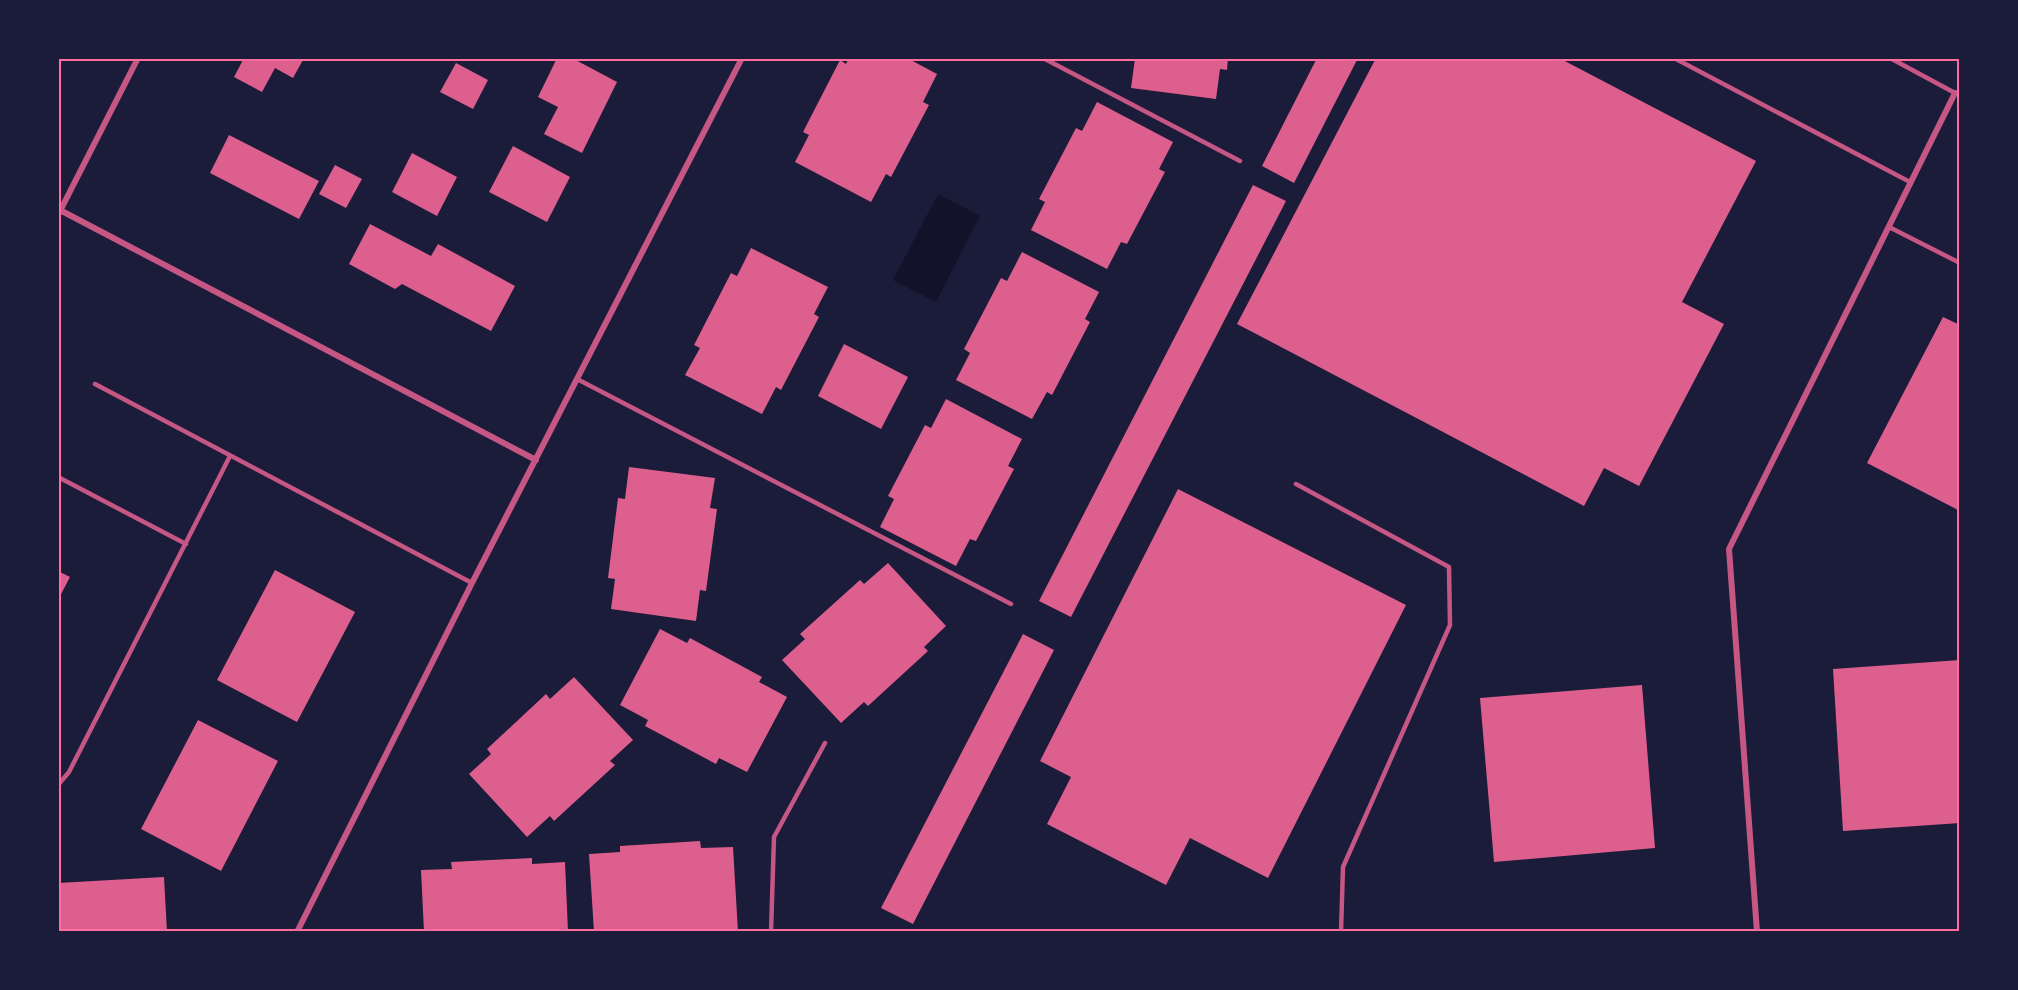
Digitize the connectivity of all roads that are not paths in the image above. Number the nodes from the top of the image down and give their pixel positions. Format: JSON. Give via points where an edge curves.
{"nodes":[{"id":1,"x":138,"y":58,"type":"edge"},
{"id":2,"x":742,"y":58,"type":"edge"},
{"id":3,"x":1043,"y":58,"type":"edge"},
{"id":4,"x":1674,"y":58,"type":"edge"},
{"id":5,"x":1890,"y":58,"type":"edge"},
{"id":6,"x":1955,"y":93,"type":"joint"},
{"id":7,"x":1240,"y":161,"type":"dead end"},
{"id":8,"x":1910,"y":182,"type":"junction"},
{"id":9,"x":59,"y":211,"type":"edge"},
{"id":10,"x":1889,"y":227,"type":"junction"},
{"id":11,"x":1959,"y":263,"type":"edge"},
{"id":12,"x":577,"y":379,"type":"junction"},
{"id":13,"x":94,"y":384,"type":"dead end"},
{"id":14,"x":230,"y":456,"type":"junction"},
{"id":15,"x":536,"y":460,"type":"junction"},
{"id":16,"x":58,"y":477,"type":"edge"},
{"id":17,"x":1296,"y":484,"type":"dead end"},
{"id":18,"x":186,"y":544,"type":"junction"},
{"id":19,"x":472,"y":584,"type":"junction"},
{"id":20,"x":1011,"y":604,"type":"dead end"},
{"id":21,"x":825,"y":743,"type":"dead end"},
{"id":22,"x":58,"y":785,"type":"edge"},
{"id":23,"x":297,"y":932,"type":"edge"},
{"id":24,"x":771,"y":932,"type":"edge"},
{"id":25,"x":1341,"y":932,"type":"edge"},
{"id":26,"x":1757,"y":932,"type":"edge"}],
"edges":[{"from":1,"to":9,"type":"street"},
{"from":2,"to":12,"type":"street"},
{"from":3,"to":7,"type":"lane"},
{"from":4,"to":8,"type":"lane"},
{"from":5,"to":6,"type":"lane"},
{"from":6,"to":8,"type":"street"},
{"from":8,"to":10,"type":"street"},
{"from":9,"to":15,"type":"street"},
{"from":10,"to":11,"type":"lane"},
{"from":10,"to":26,"type":"street","via":[[1729,549]]},
{"from":12,"to":15,"type":"street"},
{"from":12,"to":20,"type":"lane"},
{"from":13,"to":14,"type":"lane"},
{"from":14,"to":18,"type":"lane"},
{"from":14,"to":19,"type":"lane"},
{"from":15,"to":19,"type":"street"},
{"from":16,"to":18,"type":"lane"},
{"from":17,"to":25,"type":"lane","via":[[1449,567],[1450,625],[1343,867]]},
{"from":18,"to":22,"type":"lane","via":[[69,772]]},
{"from":19,"to":23,"type":"street"},
{"from":21,"to":24,"type":"lane","via":[[774,837]]}]}
